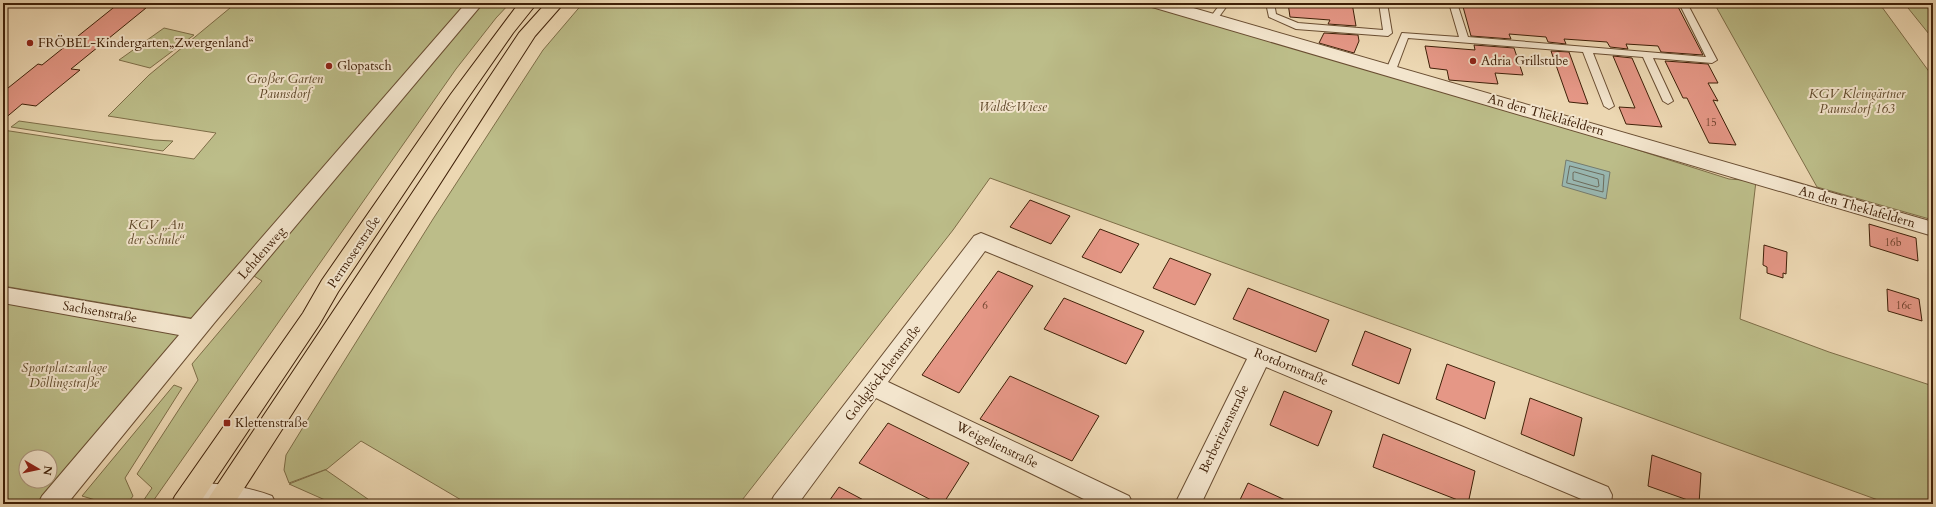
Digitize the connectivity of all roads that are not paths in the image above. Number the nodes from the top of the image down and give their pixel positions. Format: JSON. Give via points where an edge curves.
{"nodes":[{"id":1,"x":475,"y":3,"type":"edge"},
{"id":2,"x":528,"y":3,"type":"edge"},
{"id":3,"x":555,"y":3,"type":"edge"},
{"id":4,"x":1158,"y":3,"type":"edge"},
{"id":5,"x":1225,"y":3,"type":"edge"},
{"id":6,"x":1270,"y":3,"type":"edge"},
{"id":7,"x":1382,"y":3,"type":"edge"},
{"id":8,"x":1453,"y":3,"type":"edge"},
{"id":9,"x":1683,"y":3,"type":"edge"},
{"id":10,"x":1214,"y":19,"type":"junction"},
{"id":11,"x":1388,"y":33,"type":"junction"},
{"id":12,"x":1405,"y":35,"type":"junction"},
{"id":13,"x":1464,"y":39,"type":"junction"},
{"id":14,"x":1587,"y":50,"type":"junction"},
{"id":15,"x":1647,"y":55,"type":"junction"},
{"id":16,"x":1391,"y":70,"type":"junction"},
{"id":17,"x":1668,"y":101,"type":"dead end"},
{"id":18,"x":1609,"y":106,"type":"dead end"},
{"id":19,"x":1933,"y":229,"type":"edge"},
{"id":20,"x":981,"y":241,"type":"joint"},
{"id":21,"x":3,"y":295,"type":"edge"},
{"id":22,"x":196,"y":329,"type":"junction"},
{"id":23,"x":1260,"y":355,"type":"junction"},
{"id":24,"x":874,"y":386,"type":"junction"},
{"id":25,"x":188,"y":499,"type":"edge"},
{"id":26,"x":222,"y":500,"type":"edge"},
{"id":27,"x":1598,"y":500,"type":"edge"},
{"id":28,"x":51,"y":504,"type":"edge"},
{"id":29,"x":263,"y":504,"type":"edge"},
{"id":30,"x":783,"y":504,"type":"edge"},
{"id":31,"x":1120,"y":504,"type":"edge"},
{"id":32,"x":1188,"y":504,"type":"edge"}],
"edges":[{"from":1,"to":22,"type":"street","name":"Lehdenweg"},
{"from":2,"to":25,"type":"main road","name":"Permoserstraße","via":[[458,98]]},
{"from":3,"to":26,"type":"main road","name":"Permoserstraße","via":[[523,40]]},
{"from":4,"to":10,"type":"street","name":"An den Theklafeldern"},
{"from":5,"to":10,"type":"lane"},
{"from":6,"to":11,"type":"lane","via":[[1272,15],[1296,26]]},
{"from":7,"to":11,"type":"lane"},
{"from":8,"to":13,"type":"lane"},
{"from":9,"to":15,"type":"lane","via":[[1712,60]]},
{"from":10,"to":16,"type":"street","name":"An den Theklafeldern"},
{"from":11,"to":12,"type":"lane"},
{"from":12,"to":13,"type":"lane"},
{"from":12,"to":16,"type":"lane"},
{"from":13,"to":14,"type":"lane"},
{"from":14,"to":15,"type":"lane"},
{"from":14,"to":18,"type":"lane"},
{"from":15,"to":17,"type":"lane"},
{"from":16,"to":19,"type":"street","name":"An den Theklafeldern"},
{"from":20,"to":23,"type":"street","name":"Rotdornstraße"},
{"from":20,"to":24,"type":"street","name":"Goldglöckchenstraße"},
{"from":21,"to":22,"type":"street","name":"Sachsenstraße"},
{"from":22,"to":28,"type":"street","name":"Lehdenweg"},
{"from":23,"to":27,"type":"street","name":"Rotdornstraße"},
{"from":23,"to":32,"type":"street","name":"Berberitzenstraße"},
{"from":24,"to":30,"type":"street","name":"Goldglöckchenstraße"},
{"from":24,"to":31,"type":"street","name":"Weigelienstraße"},
{"from":25,"to":26,"type":"street"},
{"from":26,"to":29,"type":"street"}]}
